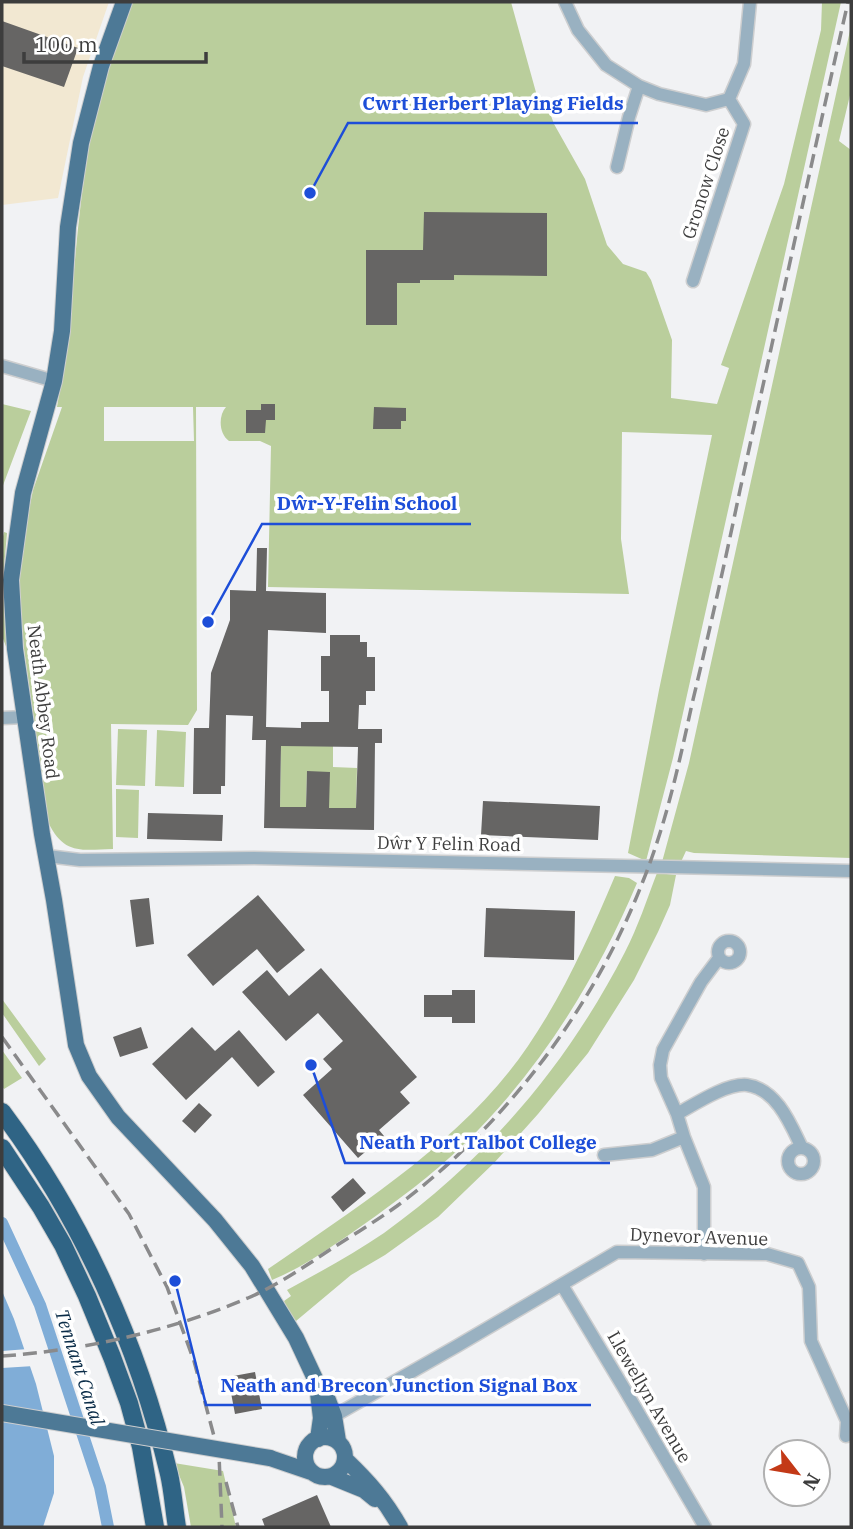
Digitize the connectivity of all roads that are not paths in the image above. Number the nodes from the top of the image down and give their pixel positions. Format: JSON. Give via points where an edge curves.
{"nodes":[{"id":1,"x":124,"y":2,"type":"edge"},
{"id":2,"x":565,"y":2,"type":"edge"},
{"id":3,"x":750,"y":2,"type":"edge"},
{"id":4,"x":639,"y":86,"type":"junction"},
{"id":5,"x":729,"y":99,"type":"junction"},
{"id":6,"x":617,"y":167,"type":"dead end"},
{"id":7,"x":693,"y":281,"type":"dead end"},
{"id":8,"x":2,"y":366,"type":"edge"},
{"id":9,"x":54,"y":381,"type":"junction"},
{"id":10,"x":25,"y":717,"type":"junction"},
{"id":11,"x":2,"y":718,"type":"edge"},
{"id":12,"x":47,"y":856,"type":"junction"},
{"id":13,"x":851,"y":871,"type":"edge"},
{"id":14,"x":719,"y":958,"type":"dead end"},
{"id":15,"x":2,"y":1112,"type":"edge"},
{"id":16,"x":677,"y":1114,"type":"junction"},
{"id":17,"x":684,"y":1138,"type":"junction"},
{"id":18,"x":2,"y":1148,"type":"edge"},
{"id":19,"x":802,"y":1148,"type":"dead end"},
{"id":20,"x":604,"y":1155,"type":"dead end"},
{"id":21,"x":704,"y":1254,"type":"junction"},
{"id":22,"x":562,"y":1285,"type":"junction"},
{"id":23,"x":317,"y":1383,"type":"junction"},
{"id":24,"x":2,"y":1413,"type":"edge"},
{"id":25,"x":334,"y":1416,"type":"junction"},
{"id":26,"x":846,"y":1436,"type":"dead end"},
{"id":27,"x":317,"y":1439,"type":"junction"},
{"id":28,"x":338,"y":1441,"type":"junction"},
{"id":29,"x":306,"y":1452,"type":"junction"},
{"id":30,"x":270,"y":1458,"type":"junction"},
{"id":31,"x":346,"y":1460,"type":"junction"},
{"id":32,"x":311,"y":1472,"type":"junction"},
{"id":33,"x":332,"y":1477,"type":"junction"},
{"id":34,"x":391,"y":1511,"type":"junction"},
{"id":35,"x":155,"y":1527,"type":"edge"},
{"id":36,"x":177,"y":1527,"type":"edge"},
{"id":37,"x":400,"y":1527,"type":"edge"},
{"id":38,"x":705,"y":1527,"type":"edge"}],
"edges":[{"from":1,"to":9,"type":"main road","name":"Neath Abbey Road","via":[[101,66],[75,179]]},
{"from":2,"to":4,"type":"street","via":[[578,30],[606,65]]},
{"from":3,"to":5,"type":"street","via":[[744,64]]},
{"from":4,"to":5,"type":"street","via":[[706,105]]},
{"from":4,"to":6,"type":"street"},
{"from":5,"to":7,"type":"street","name":"Gronow Close","via":[[744,124]]},
{"from":8,"to":9,"type":"street"},
{"from":9,"to":10,"type":"main road","name":"Neath Abbey Road","via":[[23,493],[11,580]]},
{"from":10,"to":11,"type":"street"},
{"from":10,"to":12,"type":"main road","name":"Neath Abbey Road"},
{"from":12,"to":13,"type":"street","name":"Dŵr Y Felin Road"},
{"from":12,"to":23,"type":"main road","name":"Neath Abbey Road","via":[[76,1045],[89,1076],[118,1117],[252,1266]]},
{"from":14,"to":16,"type":"street","via":[[663,1050],[662,1078]]},
{"from":15,"to":36,"type":"highway","via":[[61,1200],[104,1283],[149,1401],[170,1477]]},
{"from":16,"to":17,"type":"street"},
{"from":16,"to":19,"type":"street","via":[[716,1093],[746,1085],[772,1098]]},
{"from":17,"to":20,"type":"street","via":[[652,1150]]},
{"from":17,"to":21,"type":"street","via":[[704,1187]]},
{"from":18,"to":35,"type":"highway","via":[[63,1245],[107,1345],[141,1447]]},
{"from":21,"to":22,"type":"street","name":"Dynevor Avenue","via":[[617,1252]]},
{"from":21,"to":26,"type":"street","name":"Dynevor Avenue","via":[[767,1254],[798,1263],[809,1287],[811,1341],[847,1421]]},
{"from":22,"to":25,"type":"street","name":"Dynevor Avenue"},
{"from":22,"to":38,"type":"street","name":"Llewellyn Avenue"},
{"from":23,"to":25,"type":"main road","name":"Neath Abbey Road"},
{"from":23,"to":27,"type":"main road","via":[[321,1418]]},
{"from":24,"to":30,"type":"main road","bridge":true},
{"from":25,"to":28,"type":"main road","name":"Neath Abbey Road"},
{"from":27,"to":28,"type":"main road"},
{"from":27,"to":29,"type":"main road"},
{"from":28,"to":31,"type":"main road"},
{"from":29,"to":30,"type":"main road"},
{"from":29,"to":32,"type":"main road"},
{"from":30,"to":32,"type":"main road"},
{"from":31,"to":33,"type":"main road"},
{"from":31,"to":34,"type":"main road"},
{"from":32,"to":33,"type":"main road"},
{"from":33,"to":34,"type":"main road","via":[[364,1490]]},
{"from":34,"to":37,"type":"main road"}]}
